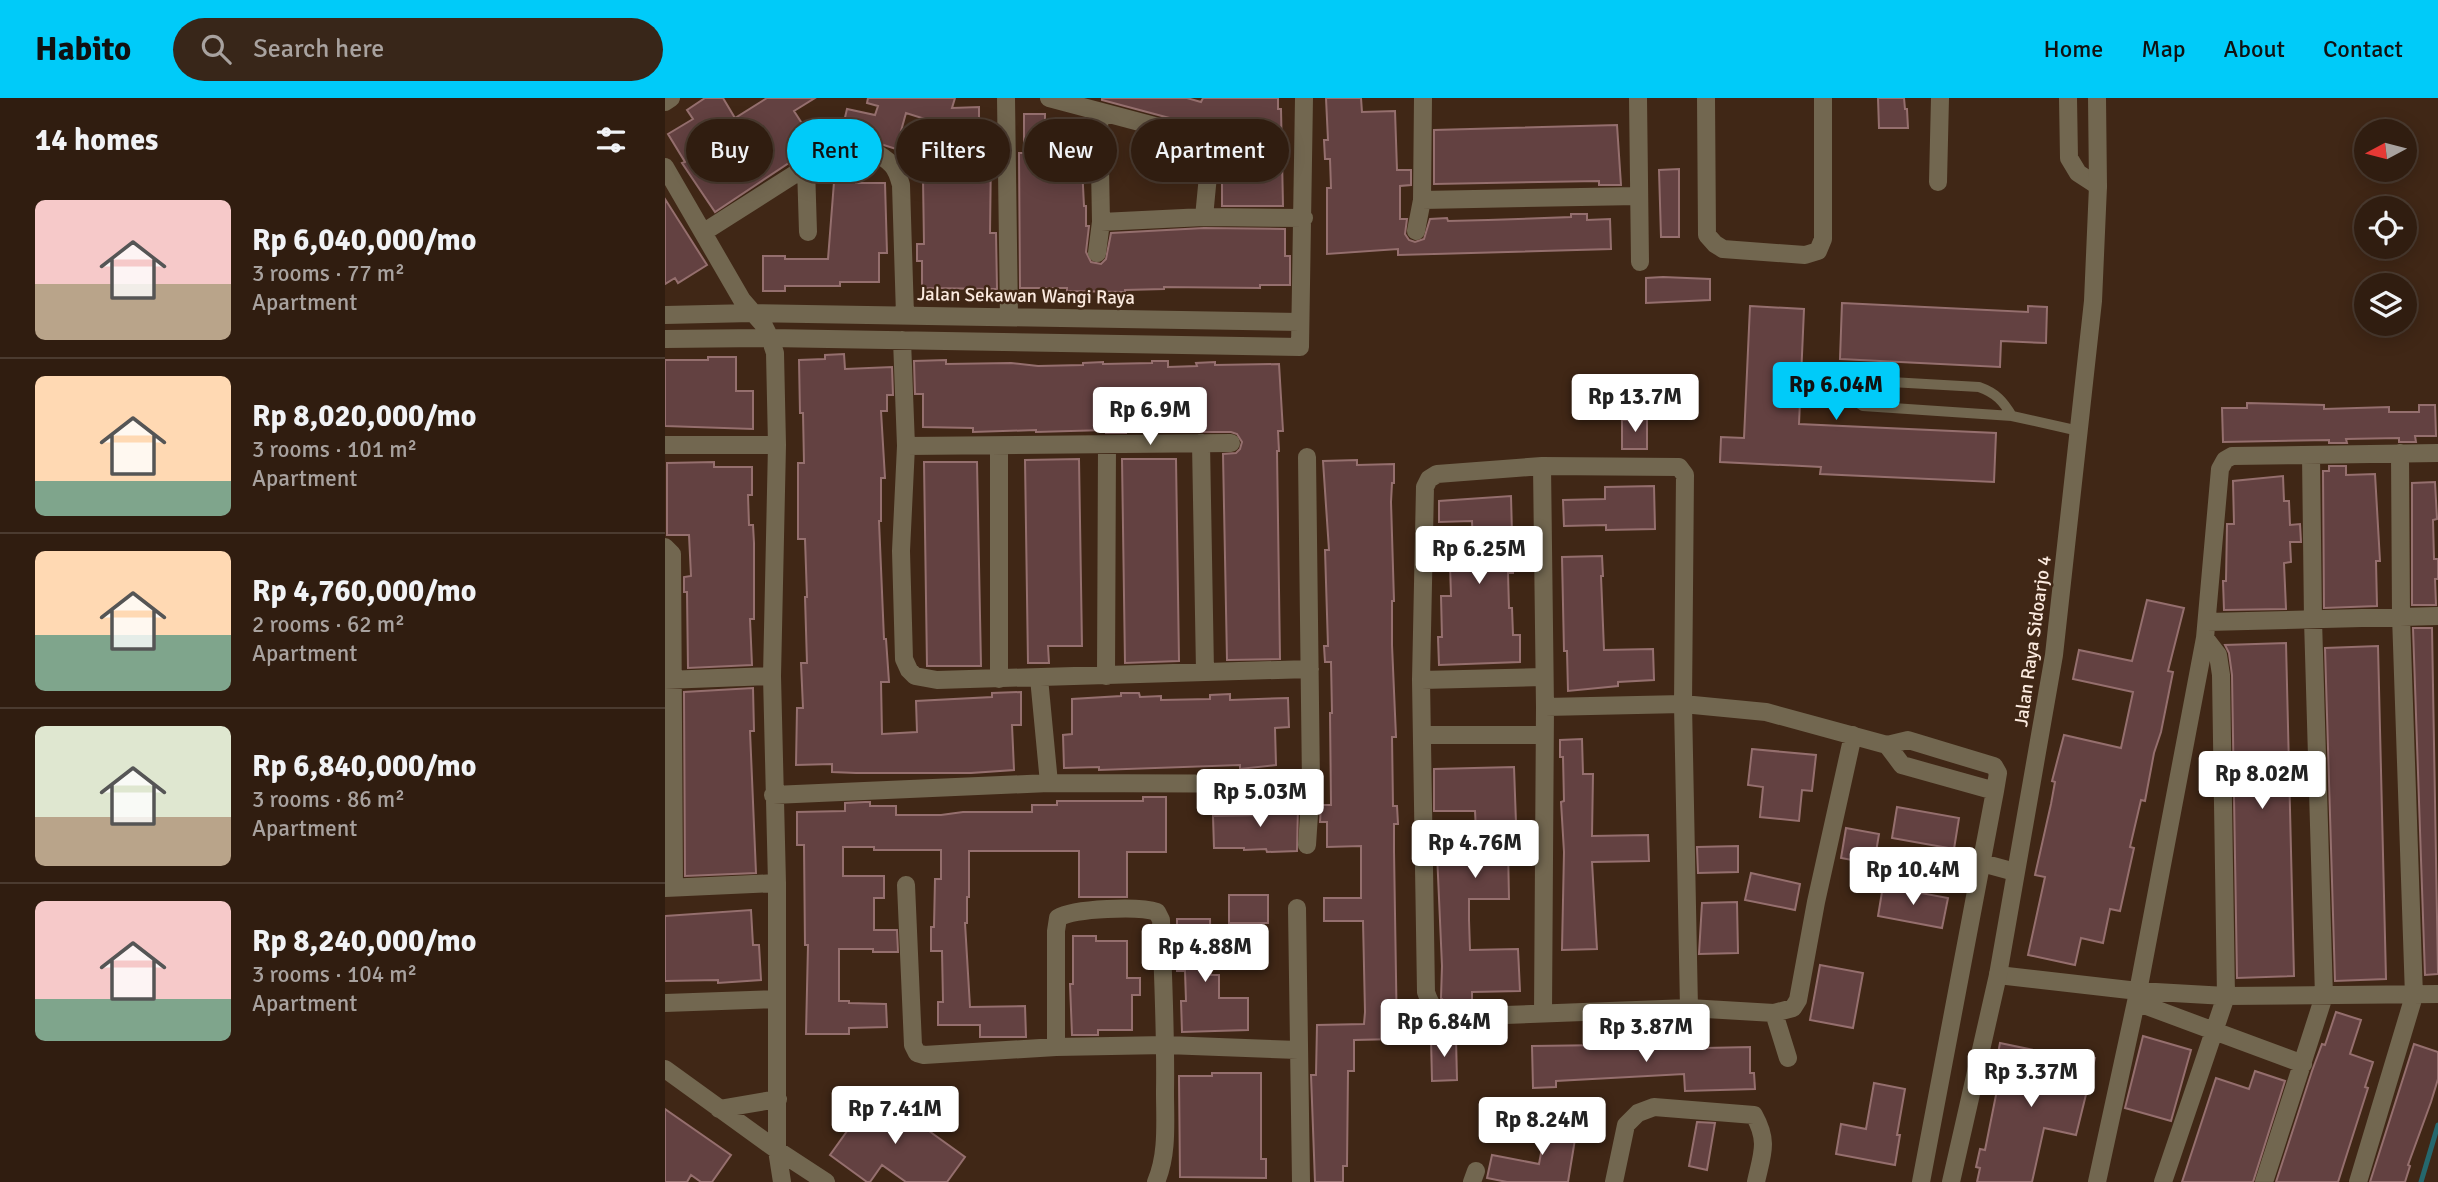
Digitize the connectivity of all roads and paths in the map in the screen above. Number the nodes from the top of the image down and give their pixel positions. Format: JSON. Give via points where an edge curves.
{"nodes":[{"id":1,"x":671,"y":98,"type":"edge"},
{"id":2,"x":1006,"y":98,"type":"edge"},
{"id":3,"x":1049,"y":98,"type":"edge"},
{"id":4,"x":1304,"y":98,"type":"edge"},
{"id":5,"x":1423,"y":98,"type":"edge"},
{"id":6,"x":1638,"y":98,"type":"edge"},
{"id":7,"x":1706,"y":98,"type":"edge"},
{"id":8,"x":1823,"y":98,"type":"edge"},
{"id":9,"x":1940,"y":98,"type":"edge"},
{"id":10,"x":2068,"y":98,"type":"edge"},
{"id":11,"x":2097,"y":98,"type":"edge"},
{"id":12,"x":665,"y":102,"type":"edge"},
{"id":13,"x":1099,"y":112,"type":"junction"},
{"id":14,"x":882,"y":158,"type":"edge"},
{"id":15,"x":665,"y":167,"type":"edge"},
{"id":16,"x":787,"y":179,"type":"edge"},
{"id":17,"x":806,"y":182,"type":"edge"},
{"id":18,"x":1938,"y":182,"type":"dead end"},
{"id":19,"x":2098,"y":186,"type":"junction"},
{"id":20,"x":1638,"y":195,"type":"junction"},
{"id":21,"x":1422,"y":200,"type":"junction"},
{"id":22,"x":1204,"y":217,"type":"junction"},
{"id":23,"x":1304,"y":218,"type":"junction"},
{"id":24,"x":1101,"y":222,"type":"junction"},
{"id":25,"x":1416,"y":231,"type":"dead end"},
{"id":26,"x":704,"y":232,"type":"junction"},
{"id":27,"x":807,"y":232,"type":"dead end"},
{"id":28,"x":1097,"y":253,"type":"dead end"},
{"id":29,"x":1640,"y":262,"type":"dead end"},
{"id":30,"x":752,"y":313,"type":"junction"},
{"id":31,"x":665,"y":315,"type":"edge"},
{"id":32,"x":905,"y":315,"type":"junction"},
{"id":33,"x":1009,"y":317,"type":"junction"},
{"id":34,"x":1299,"y":322,"type":"junction"},
{"id":35,"x":665,"y":338,"type":"edge"},
{"id":36,"x":770,"y":338,"type":"junction"},
{"id":37,"x":902,"y":341,"type":"junction"},
{"id":38,"x":2012,"y":416,"type":"junction"},
{"id":39,"x":2079,"y":431,"type":"junction"},
{"id":40,"x":1201,"y":443,"type":"junction"},
{"id":41,"x":1231,"y":443,"type":"dead end"},
{"id":42,"x":665,"y":445,"type":"edge"},
{"id":43,"x":777,"y":445,"type":"junction"},
{"id":44,"x":907,"y":446,"type":"junction"},
{"id":45,"x":999,"y":446,"type":"junction"},
{"id":46,"x":1107,"y":446,"type":"junction"},
{"id":47,"x":2400,"y":453,"type":"junction"},
{"id":48,"x":2438,"y":453,"type":"edge"},
{"id":49,"x":2311,"y":455,"type":"junction"},
{"id":50,"x":1307,"y":457,"type":"dead end"},
{"id":51,"x":1542,"y":466,"type":"junction"},
{"id":52,"x":665,"y":547,"type":"edge"},
{"id":53,"x":2401,"y":616,"type":"junction"},
{"id":54,"x":2438,"y":616,"type":"edge"},
{"id":55,"x":2313,"y":620,"type":"junction"},
{"id":56,"x":2206,"y":630,"type":"junction"},
{"id":57,"x":1310,"y":668,"type":"junction"},
{"id":58,"x":1205,"y":671,"type":"junction"},
{"id":59,"x":772,"y":676,"type":"junction"},
{"id":60,"x":1106,"y":676,"type":"junction"},
{"id":61,"x":1543,"y":677,"type":"junction"},
{"id":62,"x":1038,"y":678,"type":"junction"},
{"id":63,"x":999,"y":679,"type":"junction"},
{"id":64,"x":668,"y":680,"type":"edge"},
{"id":65,"x":1421,"y":680,"type":"junction"},
{"id":66,"x":1683,"y":704,"type":"junction"},
{"id":67,"x":1545,"y":707,"type":"junction"},
{"id":68,"x":1422,"y":735,"type":"junction"},
{"id":69,"x":1544,"y":735,"type":"junction"},
{"id":70,"x":1853,"y":735,"type":"junction"},
{"id":71,"x":1887,"y":745,"type":"junction"},
{"id":72,"x":668,"y":772,"type":"edge"},
{"id":73,"x":1049,"y":783,"type":"junction"},
{"id":74,"x":1311,"y":784,"type":"junction"},
{"id":75,"x":1995,"y":791,"type":"junction"},
{"id":76,"x":773,"y":794,"type":"junction"},
{"id":77,"x":669,"y":795,"type":"edge"},
{"id":78,"x":1307,"y":845,"type":"dead end"},
{"id":79,"x":1982,"y":863,"type":"junction"},
{"id":80,"x":2015,"y":872,"type":"junction"},
{"id":81,"x":777,"y":883,"type":"junction"},
{"id":82,"x":906,"y":885,"type":"dead end"},
{"id":83,"x":669,"y":888,"type":"edge"},
{"id":84,"x":1297,"y":908,"type":"dead end"},
{"id":85,"x":1998,"y":975,"type":"junction"},
{"id":86,"x":2438,"y":995,"type":"edge"},
{"id":87,"x":2137,"y":996,"type":"junction"},
{"id":88,"x":2226,"y":996,"type":"junction"},
{"id":89,"x":2324,"y":996,"type":"junction"},
{"id":90,"x":2414,"y":996,"type":"junction"},
{"id":91,"x":776,"y":999,"type":"junction"},
{"id":92,"x":665,"y":1003,"type":"edge"},
{"id":93,"x":1689,"y":1008,"type":"junction"},
{"id":94,"x":1543,"y":1013,"type":"junction"},
{"id":95,"x":1774,"y":1013,"type":"junction"},
{"id":96,"x":2215,"y":1032,"type":"junction"},
{"id":97,"x":1166,"y":1045,"type":"junction"},
{"id":98,"x":1056,"y":1047,"type":"junction"},
{"id":99,"x":1298,"y":1050,"type":"junction"},
{"id":100,"x":1788,"y":1058,"type":"dead end"},
{"id":101,"x":2303,"y":1064,"type":"junction"},
{"id":102,"x":665,"y":1069,"type":"edge"},
{"id":103,"x":778,"y":1099,"type":"junction"},
{"id":104,"x":719,"y":1109,"type":"junction"},
{"id":105,"x":776,"y":1150,"type":"junction"},
{"id":106,"x":782,"y":1182,"type":"edge"},
{"id":107,"x":826,"y":1182,"type":"edge"},
{"id":108,"x":1156,"y":1182,"type":"edge"},
{"id":109,"x":1301,"y":1182,"type":"edge"},
{"id":110,"x":1614,"y":1182,"type":"edge"},
{"id":111,"x":1756,"y":1182,"type":"edge"},
{"id":112,"x":1921,"y":1182,"type":"edge"},
{"id":113,"x":1951,"y":1182,"type":"edge"},
{"id":114,"x":2097,"y":1182,"type":"edge"},
{"id":115,"x":2164,"y":1182,"type":"edge"},
{"id":116,"x":2264,"y":1182,"type":"edge"},
{"id":117,"x":2358,"y":1182,"type":"edge"}],
"edges":[{"from":1,"to":12,"type":"street"},
{"from":2,"to":33,"type":"street"},
{"from":3,"to":13,"type":"street"},
{"from":4,"to":23,"type":"street"},
{"from":5,"to":21,"type":"street"},
{"from":6,"to":20,"type":"street"},
{"from":7,"to":8,"type":"street","via":[[1707,235],[1723,249],[1805,255],[1818,251],[1823,239]]},
{"from":9,"to":18,"type":"street"},
{"from":10,"to":19,"type":"street","via":[[2069,158],[2078,173]]},
{"from":11,"to":19,"type":"street","name":"Jalan Raya Sidoarjo 4"},
{"from":13,"to":22,"type":"street","via":[[1200,138],[1210,155]]},
{"from":13,"to":24,"type":"street"},
{"from":14,"to":32,"type":"street","via":[[894,167],[901,185]]},
{"from":15,"to":26,"type":"street"},
{"from":16,"to":26,"type":"street"},
{"from":17,"to":27,"type":"street"},
{"from":19,"to":39,"type":"street","name":"Jalan Raya Sidoarjo 4","via":[[2093,301]]},
{"from":20,"to":21,"type":"street"},
{"from":20,"to":29,"type":"street"},
{"from":21,"to":25,"type":"street"},
{"from":22,"to":23,"type":"street"},
{"from":22,"to":24,"type":"street"},
{"from":23,"to":34,"type":"street"},
{"from":24,"to":28,"type":"street"},
{"from":26,"to":30,"type":"street"},
{"from":30,"to":31,"type":"street","name":"Jalan Sekawan Wangi Raya"},
{"from":30,"to":32,"type":"street","name":"Jalan Sekawan Wangi Raya"},
{"from":30,"to":36,"type":"street"},
{"from":32,"to":33,"type":"street","name":"Jalan Sekawan Wangi Raya"},
{"from":33,"to":34,"type":"street","name":"Jalan Sekawan Wangi Raya"},
{"from":34,"to":37,"type":"street","via":[[1300,347]]},
{"from":35,"to":36,"type":"street"},
{"from":36,"to":37,"type":"street"},
{"from":36,"to":43,"type":"street","via":[[775,353]]},
{"from":37,"to":44,"type":"street"},
{"from":38,"to":38,"type":"lane","via":[[1863,406],[1853,390],[1857,384],[1873,381],[1979,387],[2002,400]]},
{"from":38,"to":39,"type":"lane"},
{"from":39,"to":80,"type":"street","name":"Jalan Raya Sidoarjo 4","via":[[2054,655]]},
{"from":40,"to":41,"type":"street"},
{"from":40,"to":46,"type":"street"},
{"from":40,"to":58,"type":"street"},
{"from":42,"to":43,"type":"street"},
{"from":43,"to":59,"type":"street"},
{"from":44,"to":45,"type":"street"},
{"from":44,"to":63,"type":"street","via":[[901,551],[904,659],[915,676],[937,681]]},
{"from":45,"to":46,"type":"street"},
{"from":45,"to":63,"type":"street"},
{"from":46,"to":60,"type":"street"},
{"from":47,"to":48,"type":"street"},
{"from":47,"to":49,"type":"street"},
{"from":47,"to":53,"type":"street"},
{"from":49,"to":55,"type":"street"},
{"from":49,"to":56,"type":"street","via":[[2232,456],[2225,460],[2220,469]]},
{"from":50,"to":57,"type":"street"},
{"from":51,"to":61,"type":"street"},
{"from":51,"to":65,"type":"street","via":[[1437,474],[1425,487]]},
{"from":51,"to":66,"type":"street","via":[[1679,467],[1685,475]]},
{"from":52,"to":64,"type":"street","via":[[672,554]]},
{"from":53,"to":54,"type":"street"},
{"from":53,"to":55,"type":"street"},
{"from":53,"to":90,"type":"street"},
{"from":55,"to":56,"type":"street"},
{"from":55,"to":89,"type":"street"},
{"from":56,"to":87,"type":"street"},
{"from":56,"to":88,"type":"street","via":[[2221,675]]},
{"from":57,"to":58,"type":"street"},
{"from":57,"to":74,"type":"street"},
{"from":58,"to":60,"type":"street"},
{"from":59,"to":64,"type":"street"},
{"from":59,"to":76,"type":"street"},
{"from":60,"to":62,"type":"street"},
{"from":61,"to":65,"type":"street"},
{"from":61,"to":67,"type":"street"},
{"from":62,"to":63,"type":"street"},
{"from":62,"to":73,"type":"street"},
{"from":64,"to":72,"type":"street"},
{"from":65,"to":68,"type":"street"},
{"from":66,"to":67,"type":"street"},
{"from":66,"to":70,"type":"street","via":[[1766,712]]},
{"from":66,"to":93,"type":"street"},
{"from":67,"to":69,"type":"street"},
{"from":68,"to":69,"type":"street"},
{"from":68,"to":94,"type":"street","via":[[1426,992],[1432,1008],[1450,1017]]},
{"from":69,"to":94,"type":"street"},
{"from":70,"to":71,"type":"street"},
{"from":70,"to":95,"type":"street","via":[[1798,1000],[1793,1008]]},
{"from":71,"to":75,"type":"street","via":[[1902,765]]},
{"from":71,"to":75,"type":"street","via":[[1908,740],[1991,764],[1998,773]]},
{"from":72,"to":77,"type":"street"},
{"from":73,"to":74,"type":"street"},
{"from":73,"to":76,"type":"street"},
{"from":74,"to":78,"type":"street"},
{"from":75,"to":79,"type":"street"},
{"from":76,"to":81,"type":"street"},
{"from":77,"to":83,"type":"street"},
{"from":79,"to":80,"type":"street"},
{"from":79,"to":112,"type":"street"},
{"from":80,"to":85,"type":"street","name":"Jalan Raya Sidoarjo 4"},
{"from":81,"to":83,"type":"street"},
{"from":81,"to":91,"type":"street"},
{"from":82,"to":98,"type":"street","via":[[917,1053]]},
{"from":84,"to":99,"type":"street"},
{"from":85,"to":87,"type":"street"},
{"from":85,"to":113,"type":"street","name":"Jalan Raya Sidoarjo 4"},
{"from":86,"to":90,"type":"street"},
{"from":87,"to":88,"type":"street"},
{"from":87,"to":96,"type":"street"},
{"from":87,"to":114,"type":"street"},
{"from":88,"to":89,"type":"street"},
{"from":88,"to":96,"type":"street"},
{"from":89,"to":90,"type":"street"},
{"from":89,"to":101,"type":"street"},
{"from":90,"to":117,"type":"street"},
{"from":91,"to":92,"type":"street"},
{"from":91,"to":103,"type":"street"},
{"from":93,"to":94,"type":"street"},
{"from":93,"to":95,"type":"street"},
{"from":95,"to":100,"type":"street"},
{"from":96,"to":101,"type":"street"},
{"from":96,"to":115,"type":"street"},
{"from":97,"to":98,"type":"street"},
{"from":97,"to":98,"type":"street","via":[[1157,912],[1078,911],[1058,918]]},
{"from":97,"to":99,"type":"street"},
{"from":97,"to":108,"type":"street","via":[[1165,1145]]},
{"from":99,"to":109,"type":"street"},
{"from":101,"to":116,"type":"street"},
{"from":102,"to":104,"type":"street"},
{"from":103,"to":104,"type":"street"},
{"from":103,"to":105,"type":"street"},
{"from":104,"to":105,"type":"street"},
{"from":105,"to":106,"type":"street"},
{"from":105,"to":107,"type":"street"},
{"from":110,"to":111,"type":"street","via":[[1626,1125],[1654,1107],[1754,1115],[1763,1139]]}]}
